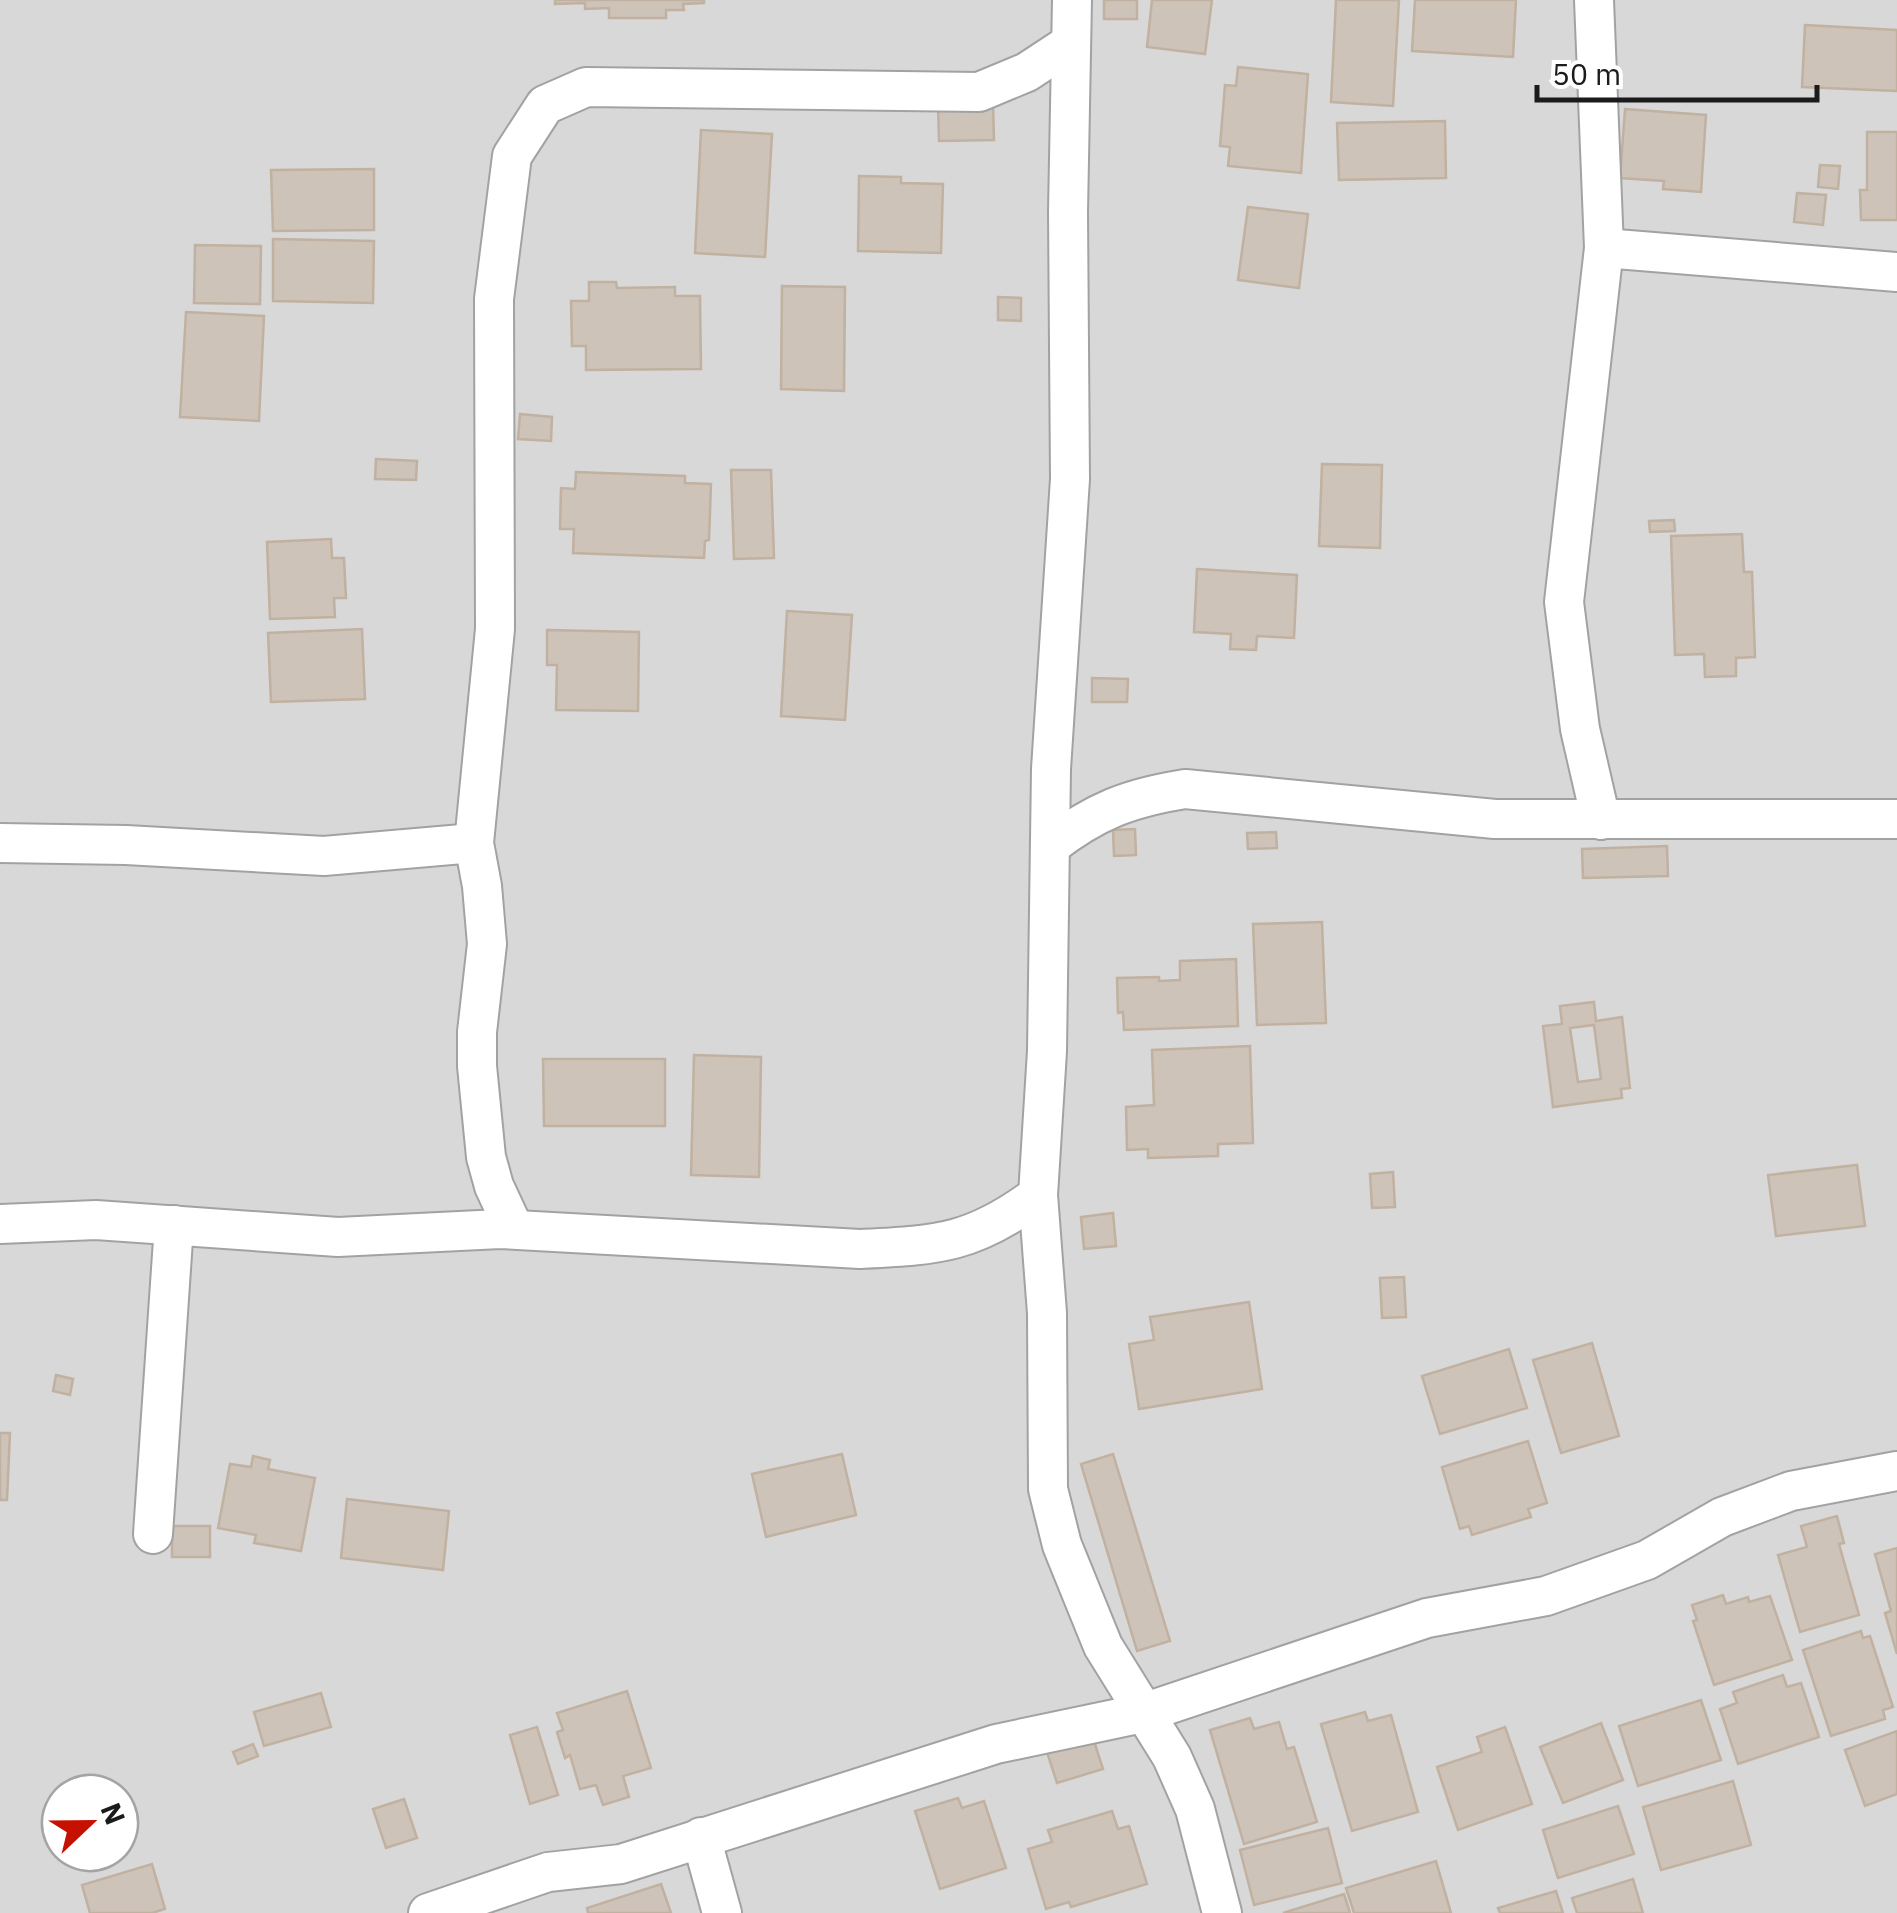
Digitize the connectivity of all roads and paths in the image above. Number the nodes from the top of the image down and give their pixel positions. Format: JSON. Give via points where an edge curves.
{"nodes":[{"id":1,"x":1072,"y":0,"type":"edge"},
{"id":2,"x":1594,"y":0,"type":"edge"},
{"id":3,"x":1072,"y":44,"type":"junction"},
{"id":4,"x":1604,"y":248,"type":"junction"},
{"id":5,"x":1897,"y":272,"type":"edge"},
{"id":6,"x":1897,"y":819,"type":"edge"},
{"id":7,"x":1601,"y":820,"type":"junction"},
{"id":8,"x":0,"y":842,"type":"edge"},
{"id":9,"x":474,"y":844,"type":"junction"},
{"id":10,"x":1050,"y":846,"type":"junction"},
{"id":11,"x":1038,"y":1196,"type":"junction"},
{"id":12,"x":0,"y":1224,"type":"edge"},
{"id":13,"x":174,"y":1225,"type":"junction"},
{"id":14,"x":514,"y":1230,"type":"junction"},
{"id":15,"x":1897,"y":1471,"type":"edge"},
{"id":16,"x":154,"y":1534,"type":"dead end"},
{"id":17,"x":1143,"y":1713,"type":"junction"},
{"id":18,"x":701,"y":1836,"type":"junction"},
{"id":19,"x":428,"y":1913,"type":"edge"},
{"id":20,"x":722,"y":1913,"type":"edge"},
{"id":21,"x":1222,"y":1913,"type":"edge"}],
"edges":[{"from":1,"to":3,"type":"street"},
{"from":2,"to":4,"type":"street"},
{"from":3,"to":9,"type":"street","via":[[978,92],[586,88],[545,105],[512,156],[494,299],[495,629]]},
{"from":3,"to":10,"type":"street","via":[[1070,479]]},
{"from":4,"to":5,"type":"street"},
{"from":4,"to":7,"type":"street","via":[[1564,602],[1580,729]]},
{"from":6,"to":7,"type":"street"},
{"from":7,"to":10,"type":"street","via":[[1495,819],[1186,789],[1103,810]]},
{"from":8,"to":9,"type":"street","via":[[324,856]]},
{"from":9,"to":14,"type":"street","via":[[487,944],[477,1032],[486,1157]]},
{"from":10,"to":11,"type":"street"},
{"from":11,"to":14,"type":"street","via":[[968,1237],[919,1246],[860,1249]]},
{"from":11,"to":17,"type":"street","via":[[1047,1313],[1048,1489],[1102,1646]]},
{"from":12,"to":13,"type":"street"},
{"from":13,"to":14,"type":"street","via":[[338,1238]]},
{"from":13,"to":16,"type":"street"},
{"from":15,"to":17,"type":"street","via":[[1790,1491],[1592,1582],[1427,1618]]},
{"from":17,"to":18,"type":"street","via":[[996,1744]]},
{"from":17,"to":21,"type":"street","via":[[1194,1810]]},
{"from":18,"to":19,"type":"street","via":[[621,1864],[548,1872]]},
{"from":18,"to":20,"type":"street"}]}
